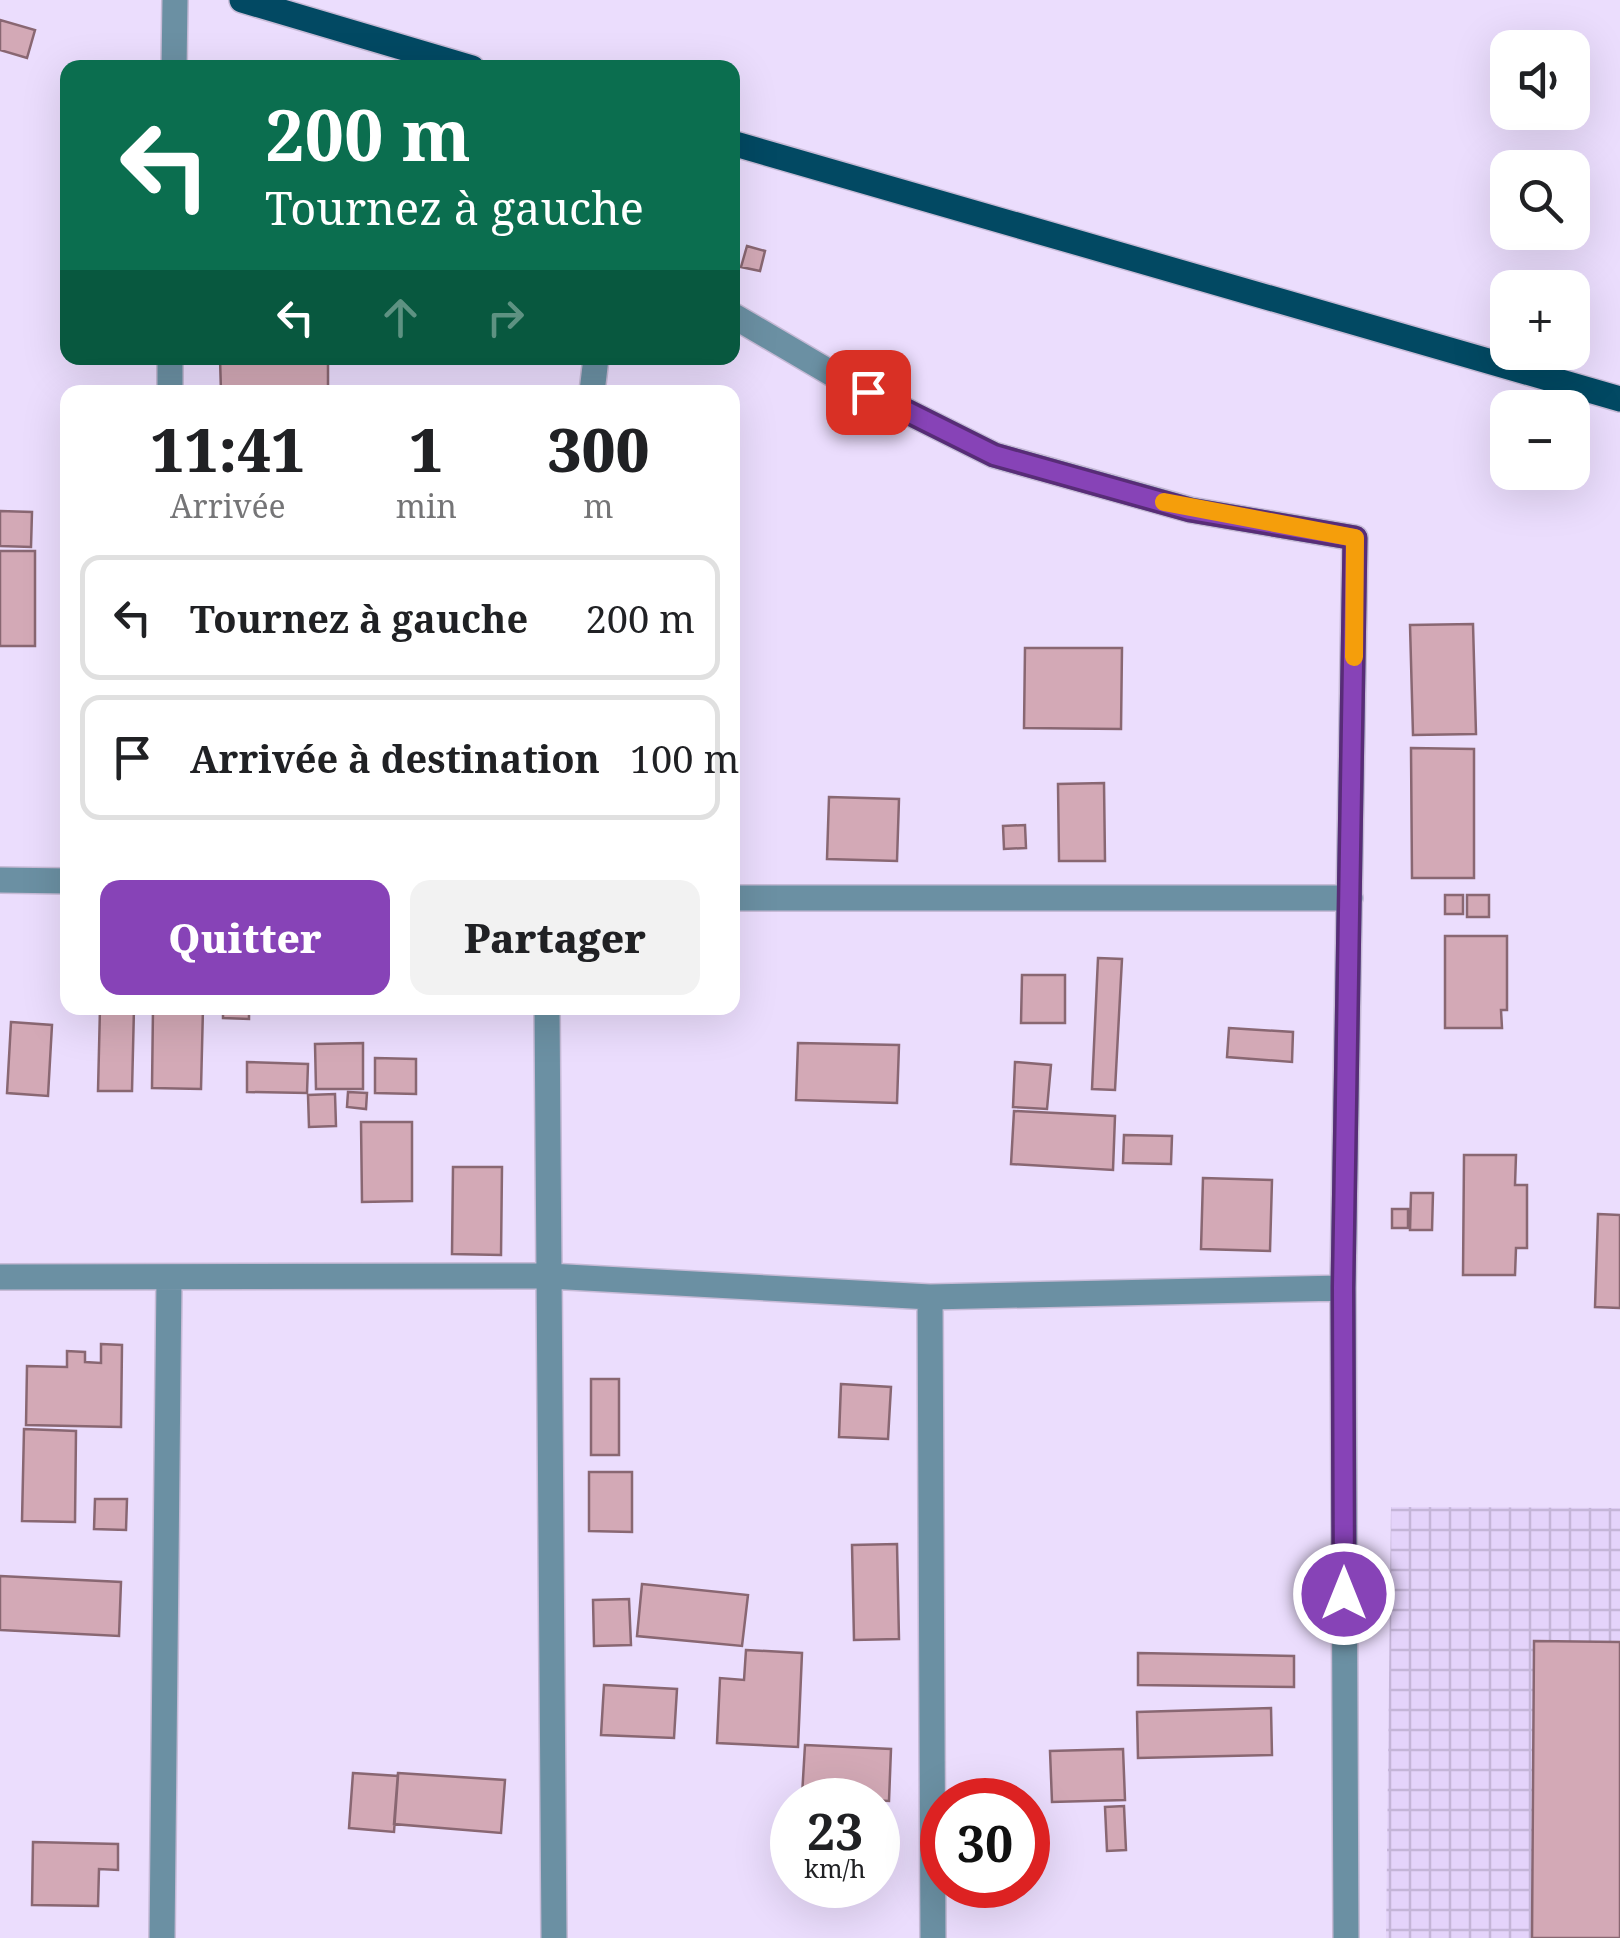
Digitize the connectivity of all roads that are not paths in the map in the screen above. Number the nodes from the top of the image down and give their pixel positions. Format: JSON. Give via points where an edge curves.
{"nodes":[{"id":1,"x":175,"y":0,"type":"edge"},
{"id":2,"x":242,"y":0,"type":"edge"},
{"id":3,"x":174,"y":60,"type":"edge"},
{"id":4,"x":445,"y":60,"type":"edge"},
{"id":5,"x":740,"y":146,"type":"edge"},
{"id":6,"x":740,"y":320,"type":"edge"},
{"id":7,"x":1620,"y":399,"type":"edge"},
{"id":8,"x":0,"y":880,"type":"edge"},
{"id":9,"x":60,"y":881,"type":"edge"},
{"id":10,"x":740,"y":898,"type":"edge"},
{"id":11,"x":1350,"y":898,"type":"junction"},
{"id":12,"x":548,"y":1015,"type":"edge"},
{"id":13,"x":549,"y":1276,"type":"junction"},
{"id":14,"x":0,"y":1277,"type":"edge"},
{"id":15,"x":169,"y":1280,"type":"junction"},
{"id":16,"x":1343,"y":1288,"type":"junction"},
{"id":17,"x":930,"y":1297,"type":"junction"},
{"id":18,"x":162,"y":1938,"type":"edge"},
{"id":19,"x":554,"y":1938,"type":"edge"},
{"id":20,"x":933,"y":1938,"type":"edge"},
{"id":21,"x":1346,"y":1938,"type":"edge"}],
"edges":[{"from":1,"to":3,"type":"street"},
{"from":2,"to":4,"type":"main road"},
{"from":5,"to":7,"type":"main road"},
{"from":6,"to":11,"type":"street","via":[[994,455],[1190,510],[1355,538]]},
{"from":8,"to":9,"type":"street"},
{"from":10,"to":11,"type":"street"},
{"from":11,"to":16,"type":"street"},
{"from":12,"to":13,"type":"street"},
{"from":13,"to":15,"type":"street"},
{"from":13,"to":17,"type":"street"},
{"from":13,"to":19,"type":"street"},
{"from":14,"to":15,"type":"street"},
{"from":15,"to":18,"type":"street"},
{"from":16,"to":17,"type":"street"},
{"from":16,"to":21,"type":"street"},
{"from":17,"to":20,"type":"street"}]}
